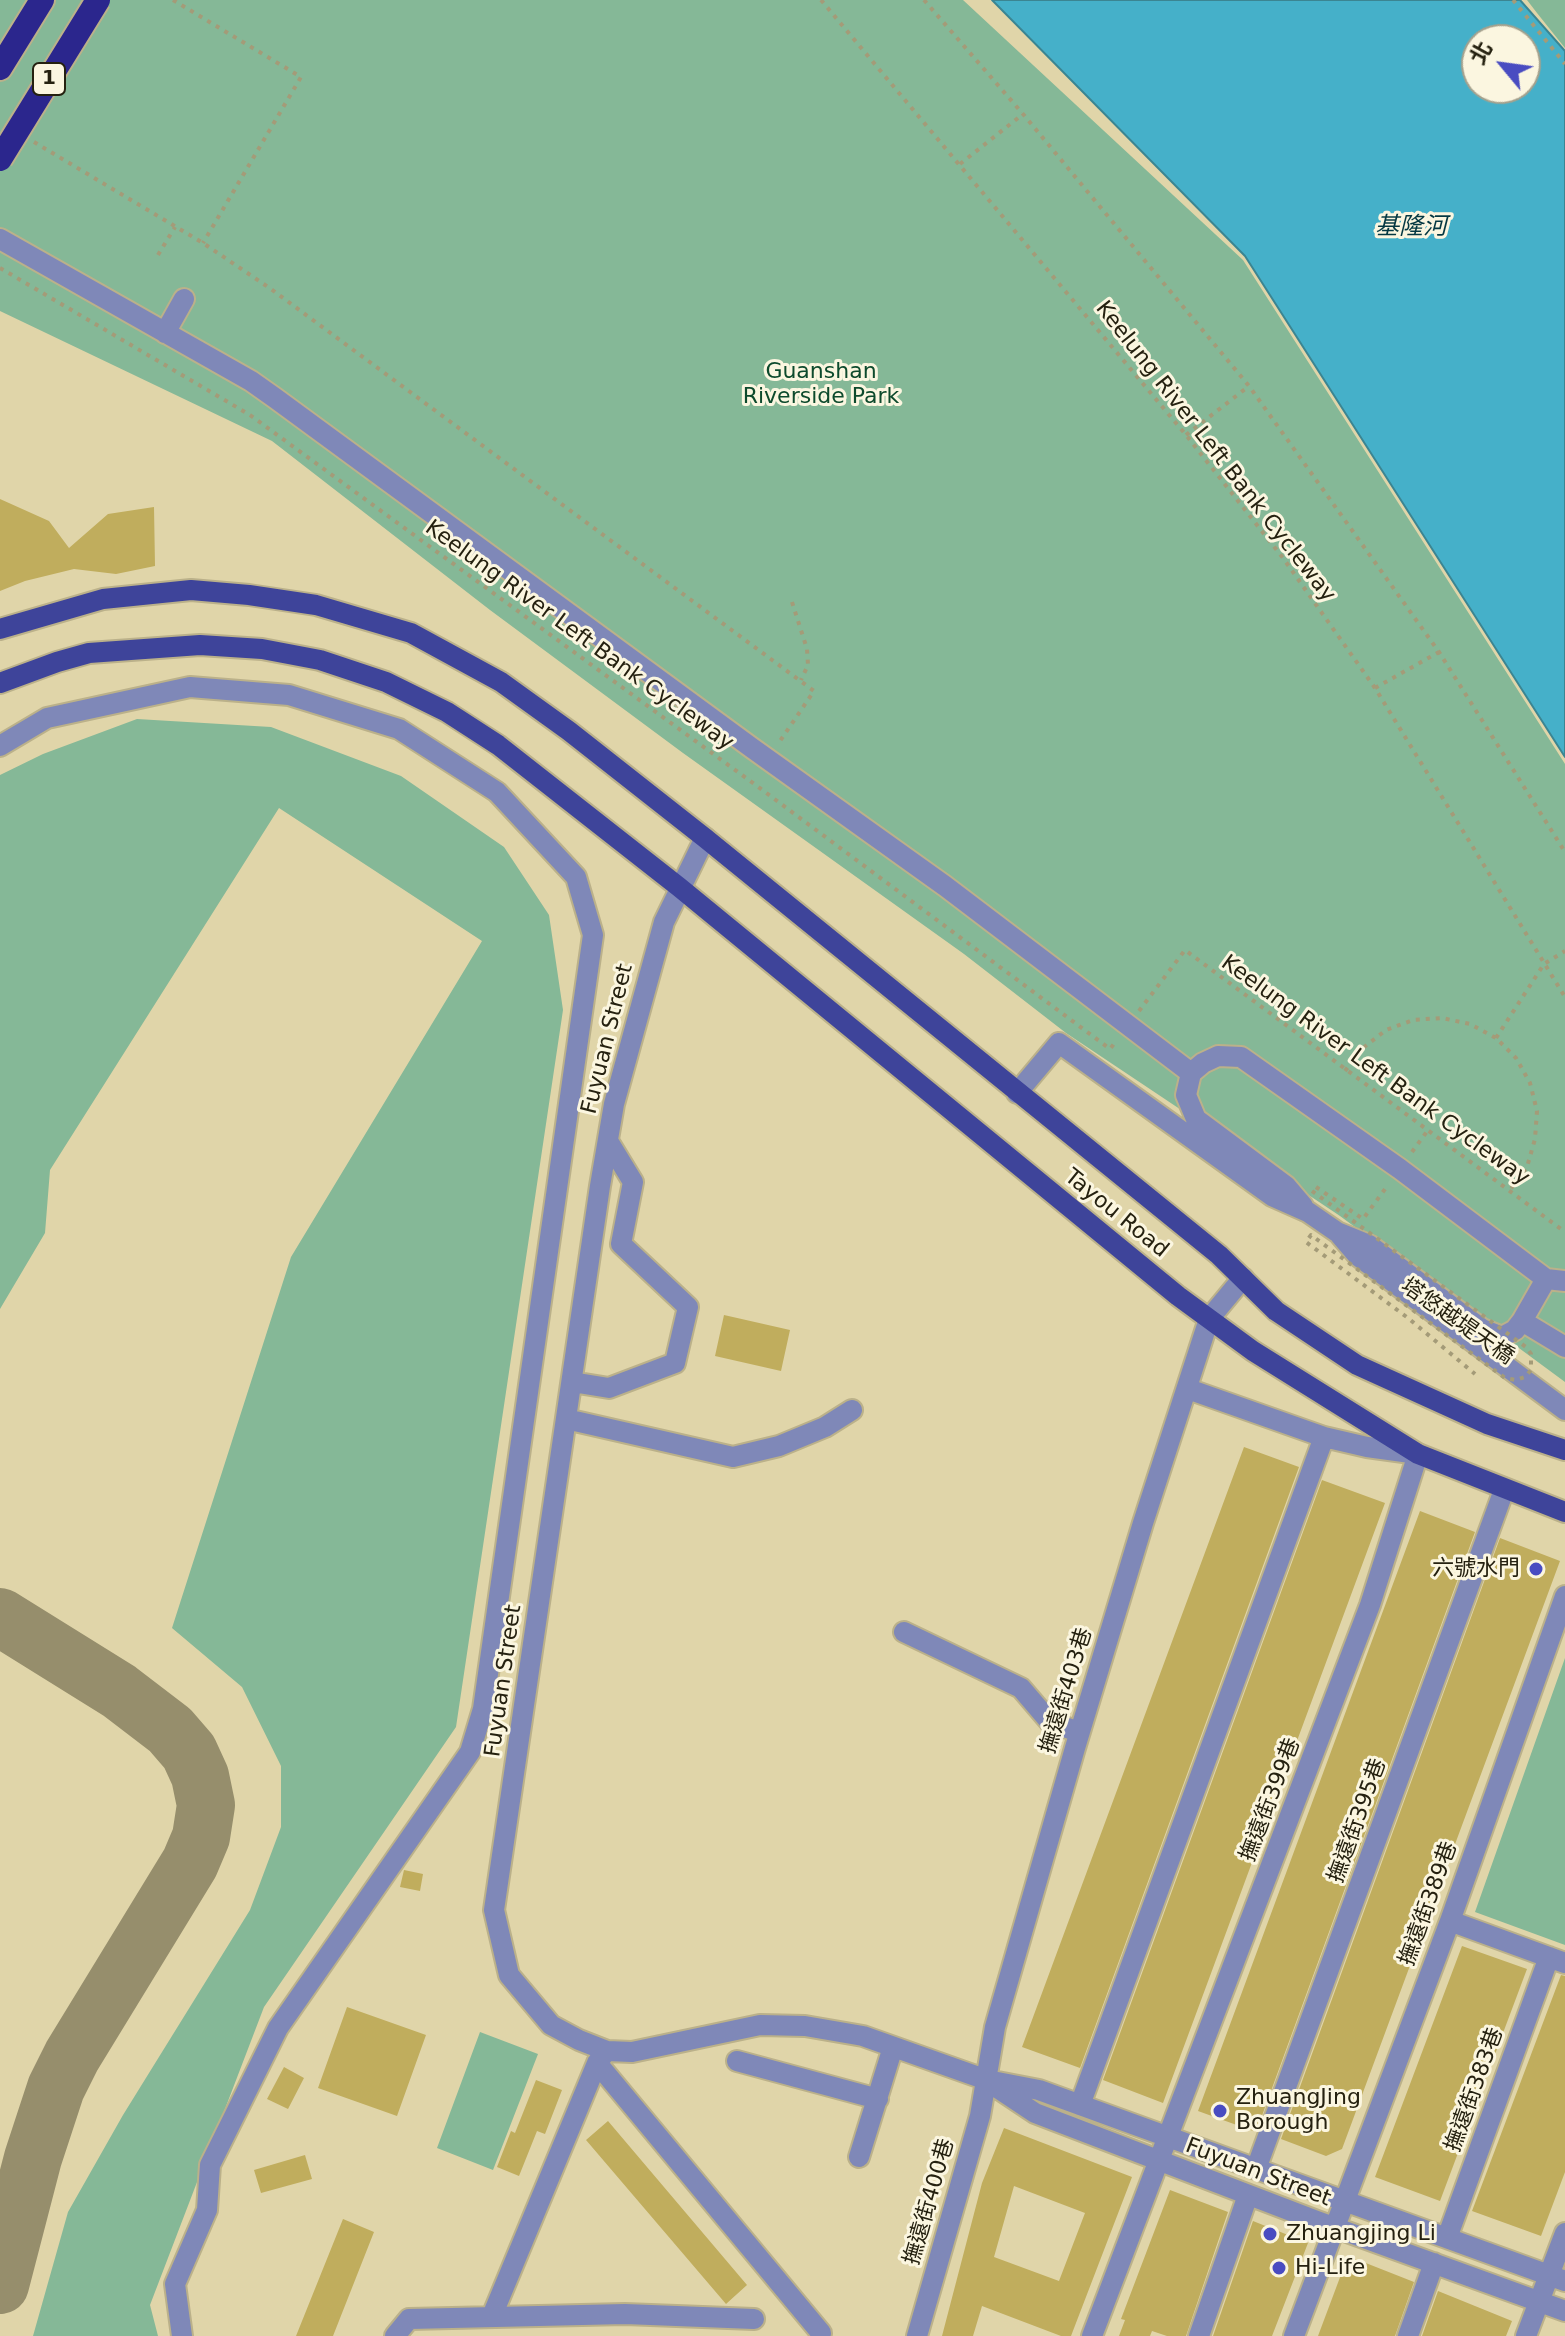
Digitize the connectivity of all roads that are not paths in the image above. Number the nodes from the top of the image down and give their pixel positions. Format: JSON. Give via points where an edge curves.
{"nodes":[{"id":1,"x":42,"y":0,"type":"edge"},
{"id":2,"x":98,"y":0,"type":"edge"},
{"id":3,"x":0,"y":68,"type":"edge"},
{"id":4,"x":0,"y":159,"type":"edge"},
{"id":5,"x":0,"y":239,"type":"edge"},
{"id":6,"x":184,"y":299,"type":"dead end"},
{"id":7,"x":165,"y":333,"type":"junction"},
{"id":8,"x":0,"y":629,"type":"edge"},
{"id":9,"x":0,"y":683,"type":"edge"},
{"id":10,"x":0,"y":746,"type":"edge"},
{"id":11,"x":705,"y":838,"type":"junction"},
{"id":12,"x":679,"y":887,"type":"junction"},
{"id":13,"x":1191,"y":1073,"type":"junction"},
{"id":14,"x":1017,"y":1093,"type":"junction"},
{"id":15,"x":608,"y":1141,"type":"junction"},
{"id":16,"x":1310,"y":1201,"type":"junction"},
{"id":17,"x":1337,"y":1232,"type":"junction"},
{"id":18,"x":1243,"y":1278,"type":"junction"},
{"id":19,"x":1556,"y":1280,"type":"edge"},
{"id":20,"x":1209,"y":1319,"type":"junction"},
{"id":21,"x":1522,"y":1321,"type":"junction"},
{"id":22,"x":1565,"y":1347,"type":"edge"},
{"id":23,"x":572,"y":1382,"type":"junction"},
{"id":24,"x":1188,"y":1389,"type":"junction"},
{"id":25,"x":852,"y":1410,"type":"dead end"},
{"id":26,"x":1565,"y":1410,"type":"edge"},
{"id":27,"x":566,"y":1419,"type":"junction"},
{"id":28,"x":1324,"y":1437,"type":"junction"},
{"id":29,"x":1565,"y":1450,"type":"edge"},
{"id":30,"x":1418,"y":1454,"type":"junction"},
{"id":31,"x":1504,"y":1490,"type":"junction"},
{"id":32,"x":1565,"y":1512,"type":"edge"},
{"id":33,"x":1565,"y":1596,"type":"edge"},
{"id":34,"x":904,"y":1632,"type":"dead end"},
{"id":35,"x":1079,"y":1732,"type":"junction"},
{"id":36,"x":1450,"y":1921,"type":"junction"},
{"id":37,"x":1557,"y":1960,"type":"edge"},
{"id":38,"x":893,"y":2047,"type":"junction"},
{"id":39,"x":602,"y":2057,"type":"junction"},
{"id":40,"x":737,"y":2061,"type":"dead end"},
{"id":41,"x":987,"y":2080,"type":"junction"},
{"id":42,"x":878,"y":2099,"type":"junction"},
{"id":43,"x":1080,"y":2105,"type":"junction"},
{"id":44,"x":1167,"y":2137,"type":"junction"},
{"id":45,"x":859,"y":2157,"type":"dead end"},
{"id":46,"x":1157,"y":2160,"type":"junction"},
{"id":47,"x":1256,"y":2169,"type":"junction"},
{"id":48,"x":1248,"y":2195,"type":"junction"},
{"id":49,"x":1343,"y":2201,"type":"junction"},
{"id":50,"x":1333,"y":2227,"type":"junction"},
{"id":51,"x":1565,"y":2233,"type":"edge"},
{"id":52,"x":1447,"y":2238,"type":"junction"},
{"id":53,"x":1434,"y":2263,"type":"junction"},
{"id":54,"x":1557,"y":2278,"type":"edge"},
{"id":55,"x":1538,"y":2302,"type":"junction"},
{"id":56,"x":1565,"y":2311,"type":"edge"},
{"id":57,"x":492,"y":2316,"type":"junction"},
{"id":58,"x":754,"y":2319,"type":"dead end"},
{"id":59,"x":821,"y":2333,"type":"dead end"},
{"id":60,"x":182,"y":2336,"type":"edge"},
{"id":61,"x":395,"y":2336,"type":"edge"},
{"id":62,"x":917,"y":2336,"type":"edge"},
{"id":63,"x":1092,"y":2336,"type":"edge"},
{"id":64,"x":1199,"y":2336,"type":"edge"},
{"id":65,"x":1294,"y":2336,"type":"edge"},
{"id":66,"x":1408,"y":2336,"type":"edge"},
{"id":67,"x":1526,"y":2336,"type":"edge"}],
"edges":[{"from":1,"to":3,"type":"highway","number":"1"},
{"from":2,"to":4,"type":"highway","number":"1","bridge":true},
{"from":5,"to":7,"type":"street"},
{"from":6,"to":7,"type":"street"},
{"from":7,"to":13,"type":"street","via":[[275,398],[945,886]]},
{"from":8,"to":11,"type":"main road","via":[[103,599],[191,590],[316,605],[411,633],[501,682]]},
{"from":9,"to":12,"type":"main road","via":[[89,653],[122,650],[200,645],[320,660],[386,682],[447,712],[498,745]]},
{"from":10,"to":60,"type":"street","via":[[47,718],[190,687],[289,695],[399,729],[497,792],[576,877],[593,935],[483,1709],[470,1752],[278,2028],[210,2165],[207,2210],[175,2284]]},
{"from":11,"to":12,"type":"street","name":"Fuyuan Street"},
{"from":11,"to":14,"type":"main road","name":"Tayou Road"},
{"from":12,"to":15,"type":"street","name":"Fuyuan Street","via":[[664,922]]},
{"from":12,"to":20,"type":"main road","name":"Tayou Road"},
{"from":13,"to":16,"type":"street","via":[[1186,1095],[1196,1119]]},
{"from":13,"to":19,"type":"street","via":[[1218,1056],[1241,1057]]},
{"from":14,"to":16,"type":"street","via":[[1059,1043],[1272,1196]]},
{"from":14,"to":18,"type":"main road","name":"Tayou Road"},
{"from":15,"to":23,"type":"street","name":"Fuyuan Street"},
{"from":15,"to":23,"type":"street","via":[[633,1182],[621,1244],[688,1307],[675,1363],[609,1388]]},
{"from":16,"to":17,"type":"street"},
{"from":17,"to":21,"type":"street","via":[[1369,1245],[1482,1329],[1502,1337]]},
{"from":17,"to":26,"type":"street","via":[[1358,1256]]},
{"from":18,"to":20,"type":"street"},
{"from":18,"to":29,"type":"main road","name":"Tayou Road","via":[[1276,1311],[1357,1365],[1487,1424]]},
{"from":19,"to":21,"type":"street"},
{"from":20,"to":24,"type":"street","name":"撫遠街403巷"},
{"from":20,"to":30,"type":"main road","name":"Tayou Road"},
{"from":21,"to":22,"type":"street"},
{"from":23,"to":27,"type":"street","name":"Fuyuan Street"},
{"from":24,"to":28,"type":"street"},
{"from":24,"to":35,"type":"street","name":"撫遠街403巷"},
{"from":25,"to":27,"type":"street","via":[[779,1446],[733,1457]]},
{"from":27,"to":39,"type":"street","name":"Fuyuan Street","via":[[494,1910],[509,1975],[551,2025]]},
{"from":28,"to":30,"type":"street"},
{"from":28,"to":43,"type":"street"},
{"from":30,"to":31,"type":"main road","name":"Tayou Road"},
{"from":30,"to":44,"type":"street","name":"撫遠街399巷","via":[[1370,1605]]},
{"from":31,"to":32,"type":"main road","name":"Tayou Road"},
{"from":31,"to":47,"type":"street","name":"撫遠街395巷"},
{"from":33,"to":36,"type":"street","name":"撫遠街389巷"},
{"from":34,"to":35,"type":"street","via":[[1021,1688],[1050,1722]]},
{"from":35,"to":41,"type":"street","name":"撫遠街403巷","via":[[995,2027]]},
{"from":36,"to":37,"type":"street"},
{"from":36,"to":49,"type":"street","name":"撫遠街389巷"},
{"from":37,"to":52,"type":"street","name":"撫遠街383巷"},
{"from":38,"to":39,"type":"street","name":"Fuyuan Street","via":[[805,2026],[760,2025]]},
{"from":38,"to":41,"type":"street","name":"Fuyuan Street"},
{"from":38,"to":42,"type":"street"},
{"from":39,"to":57,"type":"street"},
{"from":39,"to":59,"type":"street"},
{"from":40,"to":42,"type":"street"},
{"from":41,"to":43,"type":"street","name":"Fuyuan Street","via":[[1029,2087]]},
{"from":41,"to":46,"type":"street","name":"Fuyuan Street","via":[[1022,2107]]},
{"from":41,"to":62,"type":"street","name":"撫遠街400巷"},
{"from":42,"to":45,"type":"street"},
{"from":43,"to":44,"type":"street","name":"Fuyuan Street"},
{"from":44,"to":46,"type":"street","name":"撫遠街399巷"},
{"from":44,"to":47,"type":"street","name":"Fuyuan Street"},
{"from":46,"to":48,"type":"street","name":"Fuyuan Street"},
{"from":46,"to":63,"type":"street"},
{"from":47,"to":49,"type":"street","name":"Fuyuan Street"},
{"from":48,"to":50,"type":"street","name":"Fuyuan Street"},
{"from":48,"to":64,"type":"street"},
{"from":49,"to":50,"type":"street","name":"撫遠街389巷"},
{"from":49,"to":52,"type":"street","name":"Fuyuan Street"},
{"from":50,"to":53,"type":"street","name":"Fuyuan Street"},
{"from":50,"to":65,"type":"street","name":"撫遠街389巷"},
{"from":51,"to":54,"type":"street"},
{"from":52,"to":54,"type":"street","name":"Fuyuan Street"},
{"from":53,"to":55,"type":"street","name":"Fuyuan Street"},
{"from":53,"to":66,"type":"street"},
{"from":54,"to":55,"type":"street"},
{"from":55,"to":56,"type":"street","name":"Fuyuan Street"},
{"from":55,"to":67,"type":"street"},
{"from":57,"to":58,"type":"street"},
{"from":57,"to":61,"type":"street","via":[[409,2319]]}]}
